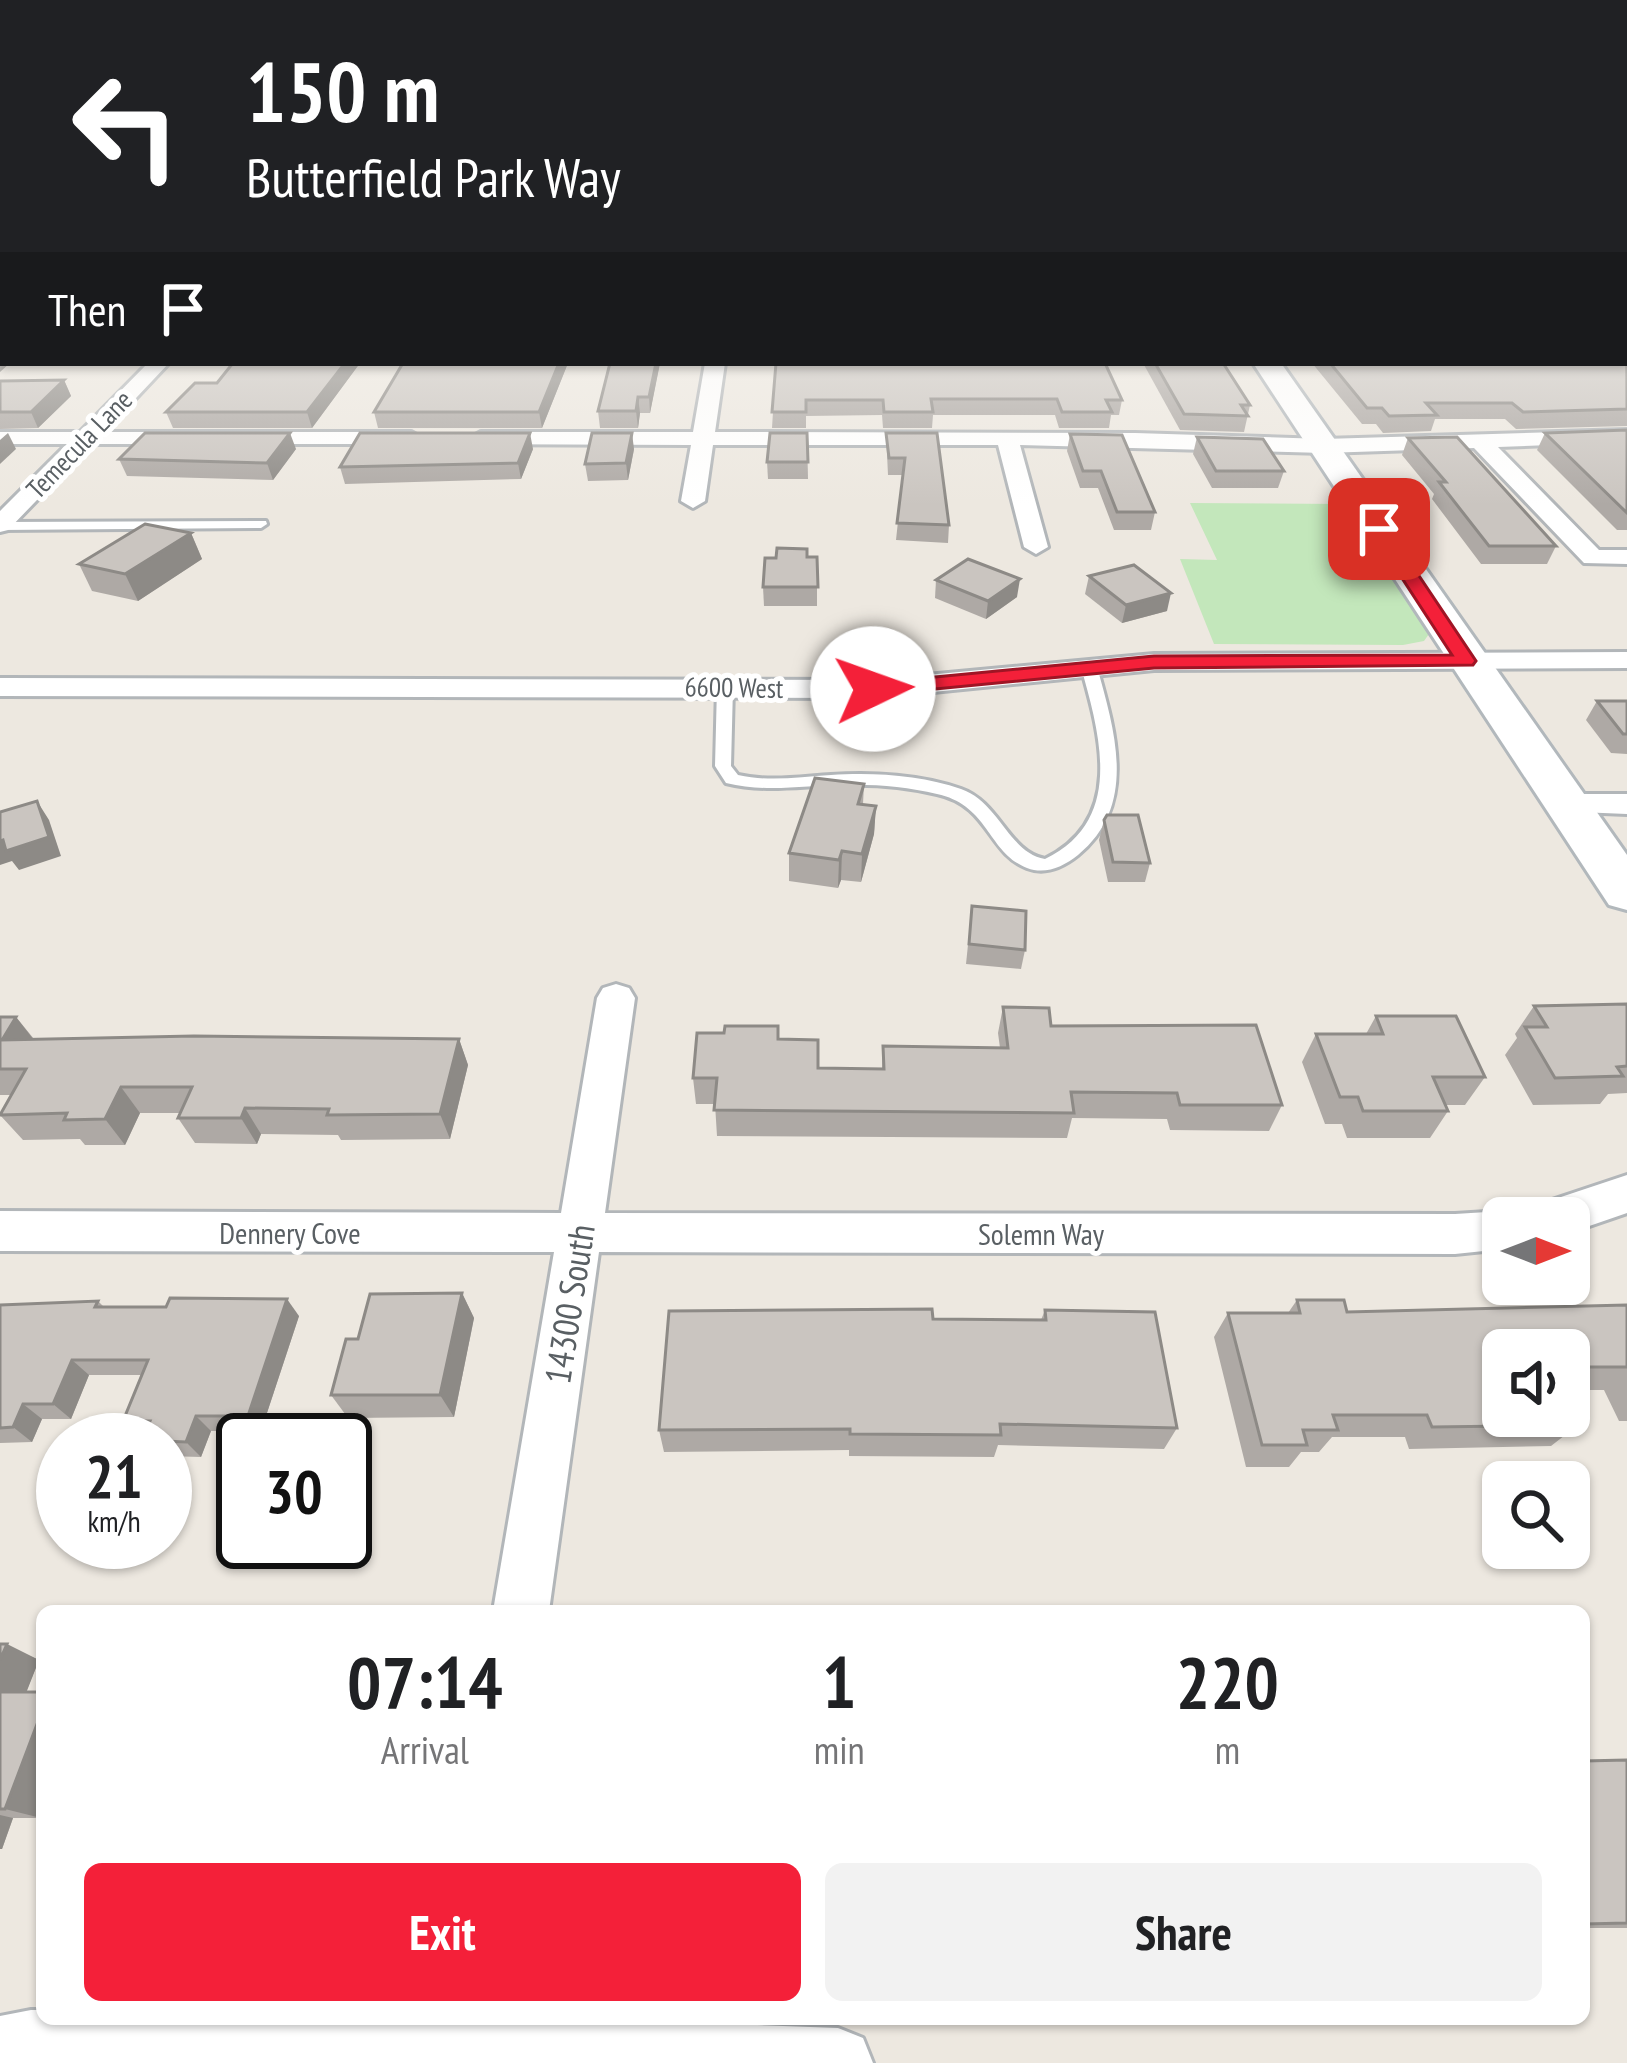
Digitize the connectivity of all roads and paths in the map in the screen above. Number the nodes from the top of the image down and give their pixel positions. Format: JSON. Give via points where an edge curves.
{"nodes":[{"id":1,"x":156,"y":366,"type":"edge"},
{"id":2,"x":715,"y":366,"type":"edge"},
{"id":3,"x":1269,"y":366,"type":"edge"},
{"id":4,"x":1627,"y":436,"type":"edge"},
{"id":5,"x":0,"y":438,"type":"edge"},
{"id":6,"x":83,"y":438,"type":"junction"},
{"id":7,"x":703,"y":438,"type":"junction"},
{"id":8,"x":1007,"y":438,"type":"junction"},
{"id":9,"x":1479,"y":440,"type":"junction"},
{"id":10,"x":1324,"y":446,"type":"junction"},
{"id":11,"x":693,"y":501,"type":"dead end"},
{"id":12,"x":261,"y":524,"type":"dead end"},
{"id":13,"x":0,"y":526,"type":"edge"},
{"id":14,"x":1036,"y":547,"type":"dead end"},
{"id":15,"x":1627,"y":557,"type":"edge"},
{"id":16,"x":1627,"y":660,"type":"edge"},
{"id":17,"x":1466,"y":661,"type":"junction"},
{"id":18,"x":1089,"y":667,"type":"junction"},
{"id":19,"x":725,"y":686,"type":"junction"},
{"id":20,"x":0,"y":687,"type":"edge"},
{"id":21,"x":1566,"y":804,"type":"junction"},
{"id":22,"x":1627,"y":804,"type":"edge"},
{"id":23,"x":1627,"y":893,"type":"edge"},
{"id":24,"x":616,"y":998,"type":"dead end"},
{"id":25,"x":1627,"y":1194,"type":"edge"},
{"id":26,"x":1590,"y":1207,"type":"edge"},
{"id":27,"x":0,"y":1231,"type":"edge"},
{"id":28,"x":580,"y":1232,"type":"junction"},
{"id":29,"x":1482,"y":1232,"type":"edge"},
{"id":30,"x":522,"y":1605,"type":"edge"},
{"id":31,"x":454,"y":2043,"type":"edge"},
{"id":32,"x":0,"y":2051,"type":"edge"},
{"id":33,"x":838,"y":2063,"type":"edge"}],
"edges":[{"from":1,"to":6,"type":"street","name":"Temecula Lane"},
{"from":2,"to":7,"type":"street"},
{"from":3,"to":10,"type":"street"},
{"from":4,"to":9,"type":"street"},
{"from":5,"to":6,"type":"street"},
{"from":6,"to":7,"type":"street"},
{"from":6,"to":13,"type":"street","name":"Temecula Lane"},
{"from":7,"to":8,"type":"street"},
{"from":7,"to":11,"type":"street"},
{"from":8,"to":10,"type":"street"},
{"from":8,"to":14,"type":"street"},
{"from":9,"to":10,"type":"street"},
{"from":9,"to":15,"type":"street","via":[[1593,558]]},
{"from":10,"to":17,"type":"street"},
{"from":12,"to":13,"type":"lane"},
{"from":16,"to":17,"type":"street","name":"6600 West"},
{"from":17,"to":18,"type":"street","name":"6600 West"},
{"from":17,"to":21,"type":"street"},
{"from":18,"to":19,"type":"street","name":"6600 West","via":[[913,688]]},
{"from":18,"to":19,"type":"lane","via":[[1110,801],[1082,842],[1046,865],[1032,864],[982,807],[948,790],[732,778],[723,766]]},
{"from":19,"to":20,"type":"street","name":"6600 West"},
{"from":21,"to":22,"type":"street"},
{"from":21,"to":23,"type":"street"},
{"from":24,"to":28,"type":"street","name":"14300 South"},
{"from":25,"to":26,"type":"street"},
{"from":27,"to":28,"type":"street","name":"Dennery Cove"},
{"from":28,"to":29,"type":"street","name":"Solemn Way"},
{"from":28,"to":30,"type":"street","name":"14300 South"},
{"from":31,"to":32,"type":"street","via":[[31,2044]]},
{"from":31,"to":33,"type":"street"}]}
